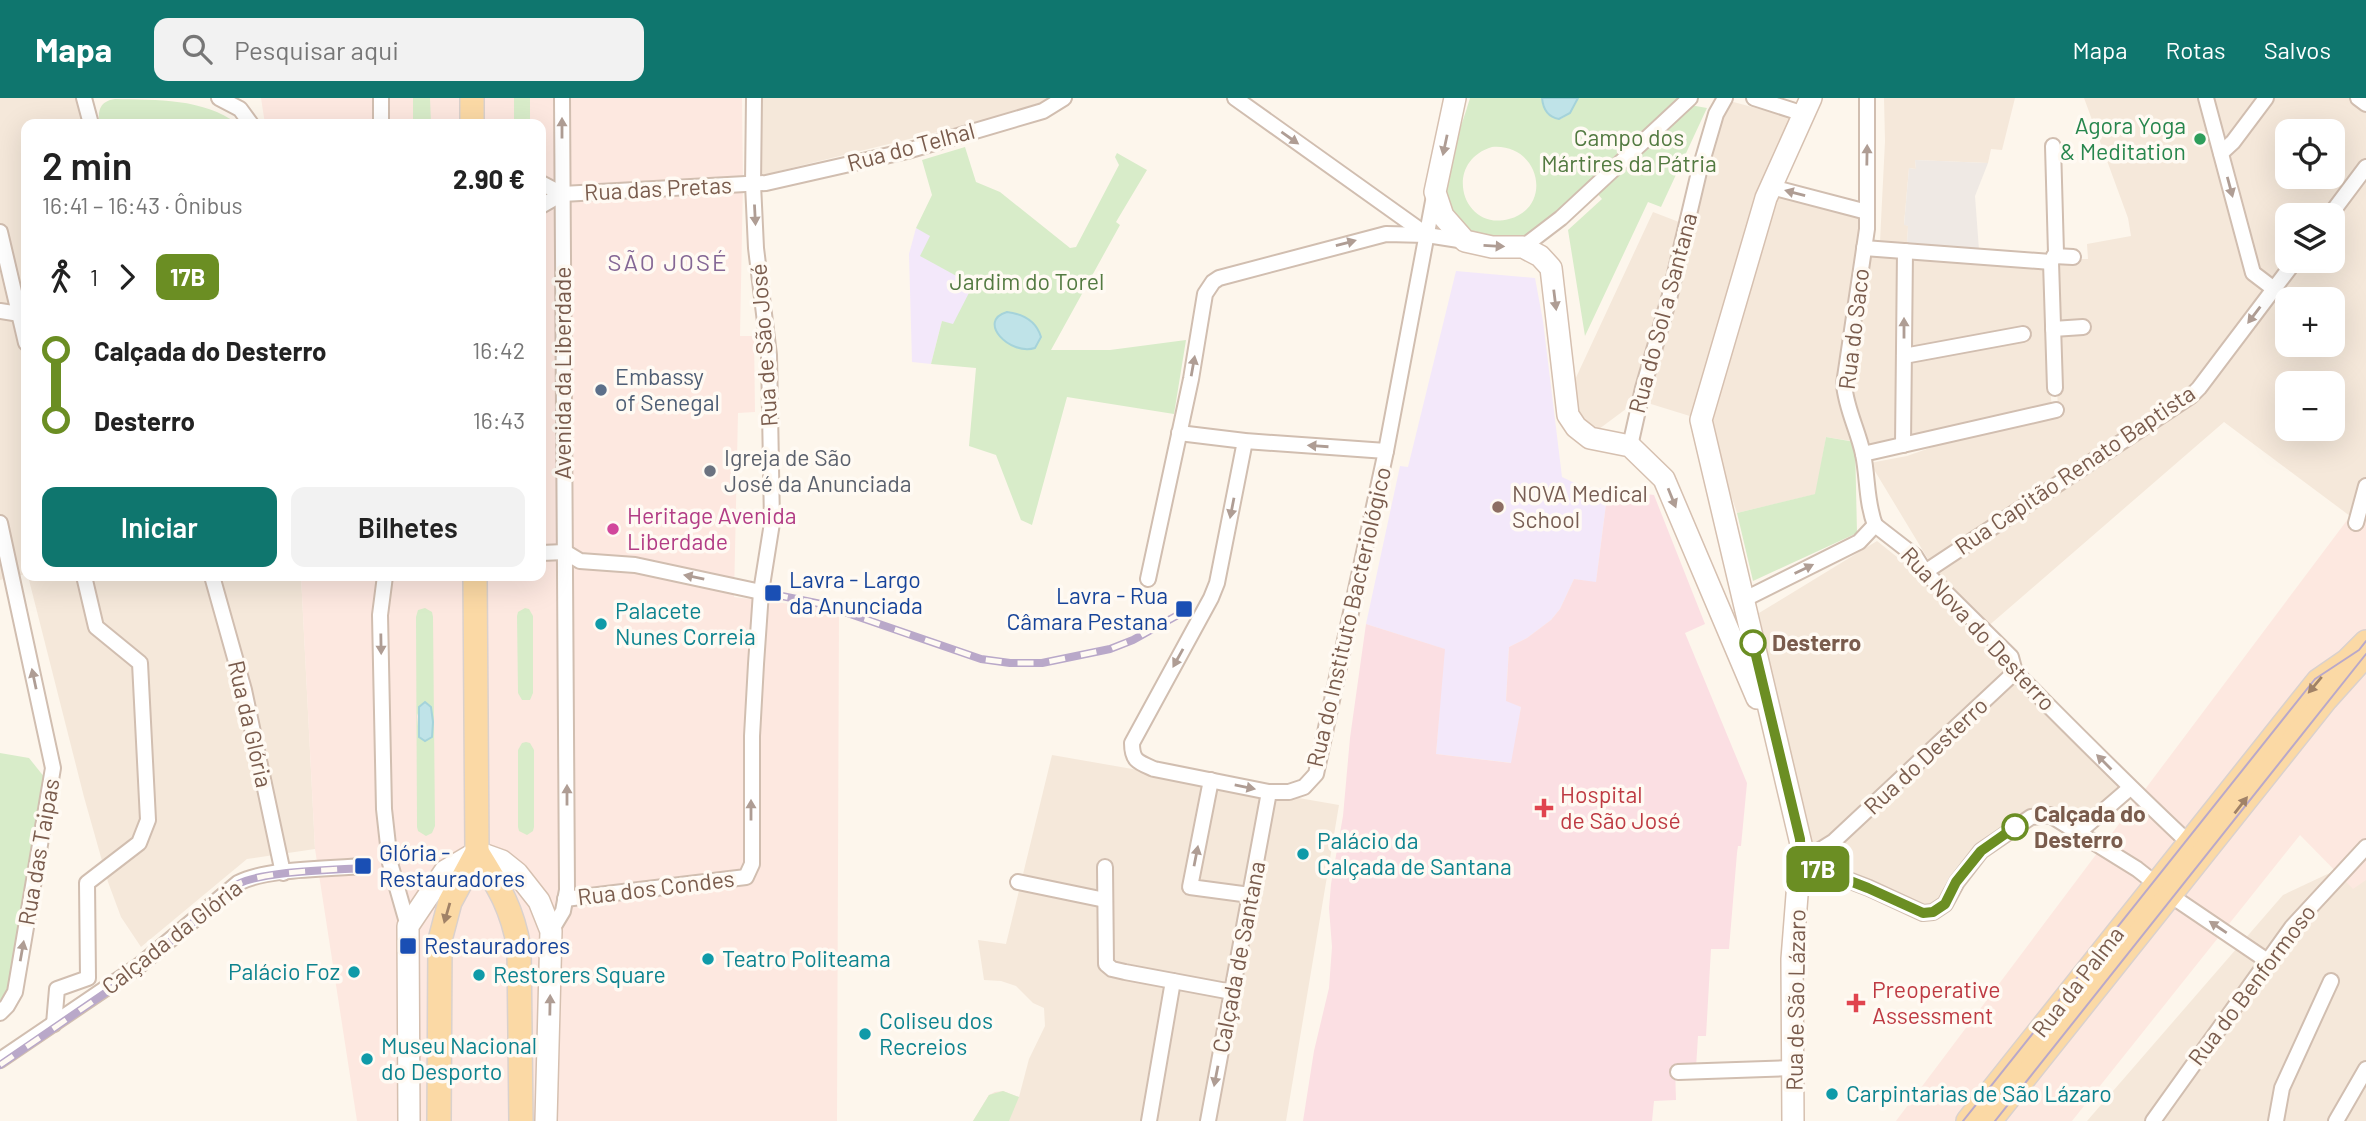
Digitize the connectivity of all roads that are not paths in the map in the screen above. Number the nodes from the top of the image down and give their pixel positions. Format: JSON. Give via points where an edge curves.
{"nodes":[{"id":1,"x":84,"y":98,"type":"edge"},
{"id":2,"x":219,"y":98,"type":"edge"},
{"id":3,"x":381,"y":98,"type":"edge"},
{"id":4,"x":472,"y":98,"type":"edge"},
{"id":5,"x":562,"y":98,"type":"edge"},
{"id":6,"x":754,"y":98,"type":"edge"},
{"id":7,"x":1064,"y":98,"type":"edge"},
{"id":8,"x":1235,"y":98,"type":"edge"},
{"id":9,"x":1455,"y":98,"type":"edge"},
{"id":10,"x":1690,"y":98,"type":"edge"},
{"id":11,"x":1754,"y":98,"type":"edge"},
{"id":12,"x":1867,"y":98,"type":"edge"},
{"id":13,"x":2206,"y":98,"type":"edge"},
{"id":14,"x":2266,"y":98,"type":"edge"},
{"id":15,"x":2358,"y":98,"type":"edge"},
{"id":16,"x":1724,"y":99,"type":"edge"},
{"id":17,"x":245,"y":104,"type":"edge"},
{"id":18,"x":2366,"y":104,"type":"edge"},
{"id":19,"x":1807,"y":106,"type":"edge"},
{"id":20,"x":90,"y":119,"type":"edge"},
{"id":21,"x":381,"y":119,"type":"edge"},
{"id":22,"x":472,"y":119,"type":"edge"},
{"id":23,"x":2053,"y":146,"type":"dead end"},
{"id":24,"x":2221,"y":153,"type":"junction"},
{"id":25,"x":2366,"y":167,"type":"edge"},
{"id":26,"x":753,"y":184,"type":"junction"},
{"id":27,"x":546,"y":186,"type":"edge"},
{"id":28,"x":1771,"y":187,"type":"junction"},
{"id":29,"x":1435,"y":192,"type":"junction"},
{"id":30,"x":562,"y":194,"type":"junction"},
{"id":31,"x":546,"y":203,"type":"edge"},
{"id":32,"x":2339,"y":203,"type":"edge"},
{"id":33,"x":1867,"y":212,"type":"junction"},
{"id":34,"x":0,"y":232,"type":"edge"},
{"id":35,"x":1427,"y":235,"type":"junction"},
{"id":36,"x":1465,"y":241,"type":"junction"},
{"id":37,"x":1522,"y":247,"type":"junction"},
{"id":38,"x":1864,"y":248,"type":"junction"},
{"id":39,"x":1905,"y":251,"type":"junction"},
{"id":40,"x":2054,"y":257,"type":"junction"},
{"id":41,"x":2073,"y":257,"type":"dead end"},
{"id":42,"x":2286,"y":273,"type":"edge"},
{"id":43,"x":2274,"y":289,"type":"junction"},
{"id":44,"x":21,"y":308,"type":"edge"},
{"id":45,"x":0,"y":311,"type":"edge"},
{"id":46,"x":21,"y":315,"type":"edge"},
{"id":47,"x":2083,"y":327,"type":"dead end"},
{"id":48,"x":2053,"y":329,"type":"junction"},
{"id":49,"x":2023,"y":334,"type":"dead end"},
{"id":50,"x":1904,"y":356,"type":"junction"},
{"id":51,"x":2055,"y":388,"type":"dead end"},
{"id":52,"x":2056,"y":410,"type":"dead end"},
{"id":53,"x":1180,"y":433,"type":"junction"},
{"id":54,"x":1245,"y":441,"type":"junction"},
{"id":55,"x":1903,"y":445,"type":"junction"},
{"id":56,"x":1630,"y":446,"type":"junction"},
{"id":57,"x":1386,"y":451,"type":"junction"},
{"id":58,"x":1863,"y":454,"type":"junction"},
{"id":59,"x":2366,"y":486,"type":"edge"},
{"id":60,"x":0,"y":523,"type":"edge"},
{"id":61,"x":2356,"y":523,"type":"dead end"},
{"id":62,"x":1875,"y":525,"type":"junction"},
{"id":63,"x":546,"y":552,"type":"edge"},
{"id":64,"x":565,"y":552,"type":"junction"},
{"id":65,"x":1925,"y":572,"type":"junction"},
{"id":66,"x":1148,"y":579,"type":"dead end"},
{"id":67,"x":84,"y":581,"type":"edge"},
{"id":68,"x":213,"y":581,"type":"edge"},
{"id":69,"x":384,"y":581,"type":"edge"},
{"id":70,"x":475,"y":581,"type":"edge"},
{"id":71,"x":761,"y":592,"type":"junction"},
{"id":72,"x":1743,"y":600,"type":"junction"},
{"id":73,"x":2366,"y":642,"type":"edge"},
{"id":74,"x":2366,"y":654,"type":"edge"},
{"id":75,"x":2015,"y":673,"type":"junction"},
{"id":76,"x":1777,"y":744,"type":"junction"},
{"id":77,"x":1210,"y":780,"type":"junction"},
{"id":78,"x":2130,"y":788,"type":"junction"},
{"id":79,"x":1269,"y":792,"type":"junction"},
{"id":80,"x":2079,"y":832,"type":"junction"},
{"id":81,"x":2362,"y":850,"type":"edge"},
{"id":82,"x":2194,"y":851,"type":"junction"},
{"id":83,"x":477,"y":852,"type":"junction"},
{"id":84,"x":1801,"y":862,"type":"junction"},
{"id":85,"x":363,"y":866,"type":"dead end"},
{"id":86,"x":1105,"y":867,"type":"dead end"},
{"id":87,"x":283,"y":873,"type":"junction"},
{"id":88,"x":746,"y":877,"type":"joint"},
{"id":89,"x":1018,"y":882,"type":"dead end"},
{"id":90,"x":2163,"y":889,"type":"junction"},
{"id":91,"x":1250,"y":895,"type":"junction"},
{"id":92,"x":565,"y":899,"type":"junction"},
{"id":93,"x":1105,"y":900,"type":"junction"},
{"id":94,"x":408,"y":926,"type":"junction"},
{"id":95,"x":551,"y":931,"type":"junction"},
{"id":96,"x":2266,"y":960,"type":"junction"},
{"id":97,"x":1173,"y":981,"type":"junction"},
{"id":98,"x":2331,"y":981,"type":"dead end"},
{"id":99,"x":1232,"y":992,"type":"junction"},
{"id":100,"x":0,"y":1013,"type":"edge"},
{"id":101,"x":54,"y":1024,"type":"junction"},
{"id":102,"x":0,"y":1060,"type":"edge"},
{"id":103,"x":1793,"y":1068,"type":"junction"},
{"id":104,"x":2366,"y":1069,"type":"edge"},
{"id":105,"x":1678,"y":1072,"type":"dead end"},
{"id":106,"x":2366,"y":1083,"type":"edge"},
{"id":107,"x":2340,"y":1115,"type":"edge"},
{"id":108,"x":409,"y":1121,"type":"edge"},
{"id":109,"x":439,"y":1121,"type":"edge"},
{"id":110,"x":521,"y":1121,"type":"edge"},
{"id":111,"x":546,"y":1121,"type":"edge"},
{"id":112,"x":1149,"y":1121,"type":"edge"},
{"id":113,"x":1208,"y":1121,"type":"edge"},
{"id":114,"x":1793,"y":1121,"type":"edge"},
{"id":115,"x":1968,"y":1121,"type":"edge"},
{"id":116,"x":1990,"y":1121,"type":"edge"},
{"id":117,"x":2152,"y":1121,"type":"edge"},
{"id":118,"x":2276,"y":1121,"type":"edge"}],
"edges":[{"from":1,"to":20,"type":"street"},
{"from":2,"to":17,"type":"street"},
{"from":3,"to":21,"type":"street"},
{"from":4,"to":22,"type":"main road"},
{"from":30,"to":5,"type":"street","name":"Avenida da Liberdade","one_way":true},
{"from":6,"to":26,"type":"street","name":"Rua de São José"},
{"from":7,"to":26,"type":"street","name":"Rua do Telhal","via":[[1043,111],[906,151]]},
{"from":8,"to":35,"type":"street","one_way":true},
{"from":9,"to":29,"type":"street","one_way":true},
{"from":10,"to":37,"type":"street","via":[[1560,218]]},
{"from":11,"to":19,"type":"street"},
{"from":33,"to":12,"type":"street","name":"Rua do Saco","one_way":true},
{"from":13,"to":24,"type":"street"},
{"from":14,"to":24,"type":"street"},
{"from":15,"to":18,"type":"street"},
{"from":16,"to":56,"type":"street","name":"Rua do Sol a Santana","via":[[1699,172]]},
{"from":19,"to":28,"type":"street"},
{"from":23,"to":40,"type":"street"},
{"from":24,"to":43,"type":"street","one_way":true,"via":[[2253,273]]},
{"from":25,"to":32,"type":"street"},
{"from":26,"to":30,"type":"street","name":"Rua das Pretas"},
{"from":26,"to":71,"type":"street","name":"Rua de São José","one_way":true,"via":[[769,355],[772,495]]},
{"from":27,"to":30,"type":"street"},
{"from":33,"to":28,"type":"street","one_way":true},
{"from":28,"to":72,"type":"street","name":"Rua de São Lázaro","via":[[1701,420]]},
{"from":29,"to":35,"type":"street"},
{"from":29,"to":36,"type":"street","via":[[1446,222]]},
{"from":30,"to":31,"type":"street"},
{"from":30,"to":64,"type":"street","name":"Avenida da Liberdade"},
{"from":33,"to":38,"type":"street","name":"Rua do Saco"},
{"from":34,"to":44,"type":"street"},
{"from":35,"to":36,"type":"street"},
{"from":53,"to":35,"type":"street","one_way":true,"via":[[1205,295],[1213,282],[1369,237]]},
{"from":35,"to":57,"type":"street"},
{"from":36,"to":37,"type":"street","one_way":true},
{"from":37,"to":56,"type":"street","one_way":true,"via":[[1540,256],[1550,268],[1568,415],[1590,438]]},
{"from":38,"to":39,"type":"street"},
{"from":38,"to":58,"type":"street","name":"Rua do Saco","via":[[1844,384]]},
{"from":39,"to":40,"type":"street"},
{"from":50,"to":39,"type":"street","one_way":true},
{"from":40,"to":41,"type":"street"},
{"from":40,"to":48,"type":"street"},
{"from":42,"to":43,"type":"street","name":"Rua Capitão Renato Baptista"},
{"from":43,"to":65,"type":"street","name":"Rua Capitão Renato Baptista","one_way":true,"via":[[2190,396]]},
{"from":45,"to":46,"type":"street"},
{"from":47,"to":48,"type":"street"},
{"from":48,"to":51,"type":"street"},
{"from":49,"to":50,"type":"street"},
{"from":50,"to":55,"type":"street"},
{"from":52,"to":55,"type":"street"},
{"from":53,"to":54,"type":"street"},
{"from":53,"to":66,"type":"street"},
{"from":57,"to":54,"type":"street","one_way":true},
{"from":54,"to":77,"type":"street","name":"Rua do Instituto Bacteriológico","one_way":true,"via":[[1217,583],[1132,743],[1132,754],[1139,763]]},
{"from":55,"to":58,"type":"street"},
{"from":56,"to":76,"type":"street","one_way":true,"via":[[1668,487]]},
{"from":57,"to":79,"type":"street","name":"Rua do Instituto Bacteriológico","via":[[1315,774],[1304,787]]},
{"from":58,"to":62,"type":"street","name":"Rua do Saco"},
{"from":59,"to":61,"type":"street"},
{"from":100,"to":60,"type":"street","name":"Rua das Taipas","one_way":true,"via":[[15,992],[53,768]]},
{"from":62,"to":65,"type":"street","name":"Rua Nova do Desterro","via":[[1915,556]]},
{"from":72,"to":62,"type":"street","one_way":true,"via":[[1859,542]]},
{"from":63,"to":64,"type":"street"},
{"from":71,"to":64,"type":"street","one_way":true,"via":[[635,565],[580,561]]},
{"from":92,"to":64,"type":"street","name":"Avenida da Liberdade","one_way":true},
{"from":65,"to":75,"type":"street","name":"Rua Nova do Desterro","via":[[2011,657]]},
{"from":67,"to":101,"type":"street","via":[[96,627],[140,663],[148,820],[139,844],[87,883],[88,978],[57,989]]},
{"from":68,"to":87,"type":"street","name":"Rua da Glória","via":[[244,690]]},
{"from":69,"to":94,"type":"street","one_way":true,"via":[[380,615],[384,809],[390,863]]},
{"from":70,"to":83,"type":"main road"},
{"from":88,"to":71,"type":"street","name":"Rua de São José","one_way":true,"via":[[751,864],[752,736]]},
{"from":72,"to":76,"type":"street","name":"Rua de São Lázaro"},
{"from":73,"to":82,"type":"main road","one_way":true,"via":[[2318,681]]},
{"from":82,"to":74,"type":"main road","one_way":true},
{"from":78,"to":75,"type":"street","name":"Rua Nova do Desterro","one_way":true},
{"from":75,"to":84,"type":"street","name":"Rua do Desterro","via":[[1833,842]]},
{"from":76,"to":84,"type":"street","name":"Rua de São Lázaro","via":[[1801,844]]},
{"from":77,"to":79,"type":"street","name":"Rua do Instituto Bacteriológico","one_way":true},
{"from":91,"to":77,"type":"street","one_way":true,"via":[[1190,887]]},
{"from":78,"to":80,"type":"street"},
{"from":78,"to":82,"type":"street","name":"Rua Nova do Desterro"},
{"from":79,"to":91,"type":"street","name":"Calçada de Santana"},
{"from":80,"to":84,"type":"street","via":[[2050,815],[2031,817],[1981,851],[1945,904],[1933,912],[1923,913]]},
{"from":80,"to":90,"type":"street"},
{"from":81,"to":96,"type":"street","name":"Rua do Benformoso"},
{"from":82,"to":90,"type":"main road","name":"Rua da Palma"},
{"from":83,"to":94,"type":"street","via":[[446,871]]},
{"from":83,"to":95,"type":"street","via":[[502,861],[517,873],[539,901]]},
{"from":83,"to":109,"type":"main road","one_way":true,"via":[[450,902],[440,940]]},
{"from":83,"to":110,"type":"main road","via":[[508,902],[519,948]]},
{"from":84,"to":103,"type":"street","name":"Rua de São Lázaro","via":[[1792,962]]},
{"from":85,"to":87,"type":"street","name":"Calçada da Glória"},
{"from":86,"to":93,"type":"street"},
{"from":87,"to":101,"type":"street","name":"Calçada da Glória","via":[[238,883],[140,965]]},
{"from":88,"to":92,"type":"street","name":"Rua dos Condes"},
{"from":89,"to":93,"type":"street"},
{"from":96,"to":90,"type":"street","one_way":true},
{"from":90,"to":115,"type":"main road","name":"Rua da Palma"},
{"from":90,"to":116,"type":"main road","name":"Rua da Palma"},
{"from":91,"to":99,"type":"street","name":"Calçada de Santana"},
{"from":92,"to":95,"type":"street"},
{"from":93,"to":97,"type":"street","via":[[1106,964]]},
{"from":94,"to":108,"type":"street"},
{"from":111,"to":95,"type":"street","one_way":true},
{"from":96,"to":117,"type":"street","name":"Rua do Benformoso"},
{"from":97,"to":99,"type":"street"},
{"from":97,"to":112,"type":"street"},
{"from":98,"to":118,"type":"street","via":[[2282,1088]]},
{"from":99,"to":113,"type":"street","name":"Calçada de Santana","one_way":true},
{"from":101,"to":102,"type":"street","name":"Calçada da Glória"},
{"from":103,"to":105,"type":"street"},
{"from":103,"to":114,"type":"street","name":"Rua de São Lázaro"},
{"from":104,"to":107,"type":"street"},
{"from":106,"to":107,"type":"street"}]}
